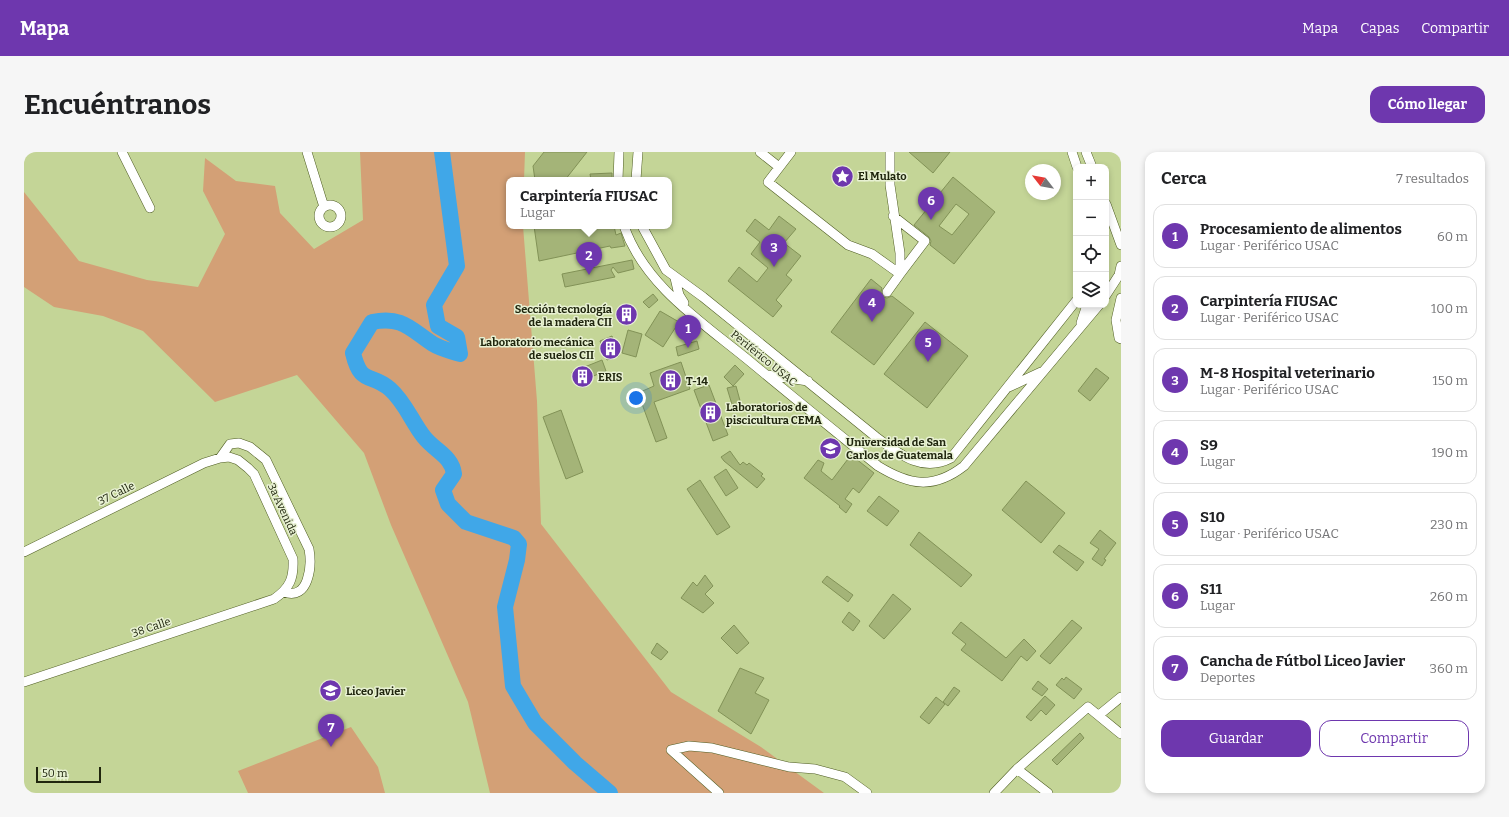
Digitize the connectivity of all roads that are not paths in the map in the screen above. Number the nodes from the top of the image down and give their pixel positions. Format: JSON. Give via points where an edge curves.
{"nodes":[{"id":1,"x":122,"y":152,"type":"edge"},
{"id":2,"x":307,"y":152,"type":"edge"},
{"id":3,"x":619,"y":152,"type":"edge"},
{"id":4,"x":638,"y":152,"type":"edge"},
{"id":5,"x":760,"y":152,"type":"edge"},
{"id":6,"x":791,"y":152,"type":"edge"},
{"id":7,"x":890,"y":152,"type":"edge"},
{"id":8,"x":1072,"y":152,"type":"edge"},
{"id":9,"x":1086,"y":152,"type":"edge"},
{"id":10,"x":1076,"y":164,"type":"edge"},
{"id":11,"x":1091,"y":164,"type":"edge"},
{"id":12,"x":779,"y":167,"type":"junction"},
{"id":13,"x":618,"y":177,"type":"edge"},
{"id":14,"x":636,"y":177,"type":"edge"},
{"id":15,"x":324,"y":207,"type":"dead end"},
{"id":16,"x":150,"y":208,"type":"dead end"},
{"id":17,"x":1109,"y":212,"type":"edge"},
{"id":18,"x":893,"y":216,"type":"junction"},
{"id":19,"x":625,"y":229,"type":"edge"},
{"id":20,"x":644,"y":229,"type":"edge"},
{"id":21,"x":1121,"y":245,"type":"edge"},
{"id":22,"x":1121,"y":266,"type":"edge"},
{"id":23,"x":900,"y":274,"type":"junction"},
{"id":24,"x":675,"y":278,"type":"junction"},
{"id":25,"x":1109,"y":290,"type":"edge"},
{"id":26,"x":887,"y":292,"type":"dead end"},
{"id":27,"x":1121,"y":298,"type":"edge"},
{"id":28,"x":1073,"y":305,"type":"edge"},
{"id":29,"x":1086,"y":308,"type":"edge"},
{"id":30,"x":1096,"y":308,"type":"edge"},
{"id":31,"x":687,"y":310,"type":"junction"},
{"id":32,"x":1079,"y":328,"type":"junction"},
{"id":33,"x":1121,"y":340,"type":"edge"},
{"id":34,"x":1045,"y":370,"type":"junction"},
{"id":35,"x":766,"y":374,"type":"junction"},
{"id":36,"x":809,"y":381,"type":"junction"},
{"id":37,"x":1006,"y":389,"type":"junction"},
{"id":38,"x":220,"y":458,"type":"junction"},
{"id":39,"x":24,"y":552,"type":"edge"},
{"id":40,"x":284,"y":592,"type":"junction"},
{"id":41,"x":24,"y":682,"type":"edge"},
{"id":42,"x":1121,"y":696,"type":"edge"},
{"id":43,"x":1099,"y":715,"type":"junction"},
{"id":44,"x":1121,"y":734,"type":"edge"},
{"id":45,"x":1017,"y":769,"type":"junction"},
{"id":46,"x":719,"y":793,"type":"edge"},
{"id":47,"x":868,"y":793,"type":"edge"},
{"id":48,"x":994,"y":793,"type":"edge"},
{"id":49,"x":1048,"y":793,"type":"edge"}],
"edges":[{"from":1,"to":16,"type":"street"},
{"from":2,"to":15,"type":"street"},
{"from":3,"to":13,"type":"street"},
{"from":4,"to":14,"type":"street"},
{"from":5,"to":12,"type":"street"},
{"from":6,"to":12,"type":"street"},
{"from":7,"to":18,"type":"street"},
{"from":8,"to":10,"type":"street"},
{"from":9,"to":11,"type":"street"},
{"from":12,"to":23,"type":"street","via":[[768,182],[848,245],[872,254]]},
{"from":17,"to":21,"type":"street"},
{"from":18,"to":23,"type":"street","via":[[900,253]]},
{"from":18,"to":23,"type":"street","via":[[925,241]]},
{"from":19,"to":31,"type":"street","name":"Periférico USAC","via":[[636,255],[646,269]]},
{"from":20,"to":24,"type":"street","name":"Periférico USAC","via":[[666,270]]},
{"from":22,"to":25,"type":"street"},
{"from":23,"to":26,"type":"street"},
{"from":24,"to":31,"type":"street","via":[[679,295]]},
{"from":24,"to":36,"type":"street","name":"Periférico USAC"},
{"from":27,"to":33,"type":"street","via":[[1116,320]]},
{"from":28,"to":37,"type":"street","name":"Periférico USAC"},
{"from":29,"to":32,"type":"street"},
{"from":30,"to":32,"type":"street","name":"Periférico USAC"},
{"from":31,"to":35,"type":"street","name":"Periférico USAC"},
{"from":32,"to":34,"type":"street","name":"Periférico USAC"},
{"from":34,"to":35,"type":"street","name":"Periférico USAC","via":[[964,466],[941,480],[916,483],[904,480],[878,466]]},
{"from":34,"to":37,"type":"street"},
{"from":35,"to":36,"type":"street"},
{"from":36,"to":37,"type":"street","name":"Periférico USAC","via":[[899,454],[924,464],[951,458]]},
{"from":38,"to":39,"type":"street","name":"37 Calle"},
{"from":38,"to":40,"type":"street","name":"3a Avenida","via":[[238,460],[254,474],[292,559],[291,580]]},
{"from":38,"to":40,"type":"street","name":"38 Calle","via":[[230,444],[239,443],[259,453],[266,460],[305,542],[311,562],[308,576],[298,593],[293,595]]},
{"from":40,"to":41,"type":"street","name":"38 Calle","via":[[274,599]]},
{"from":42,"to":43,"type":"street"},
{"from":43,"to":44,"type":"street"},
{"from":43,"to":45,"type":"street","via":[[1088,707]]},
{"from":45,"to":48,"type":"street"},
{"from":45,"to":49,"type":"street"},
{"from":46,"to":47,"type":"street","via":[[670,750],[689,746],[712,748],[788,767],[815,769],[845,777]]}]}
